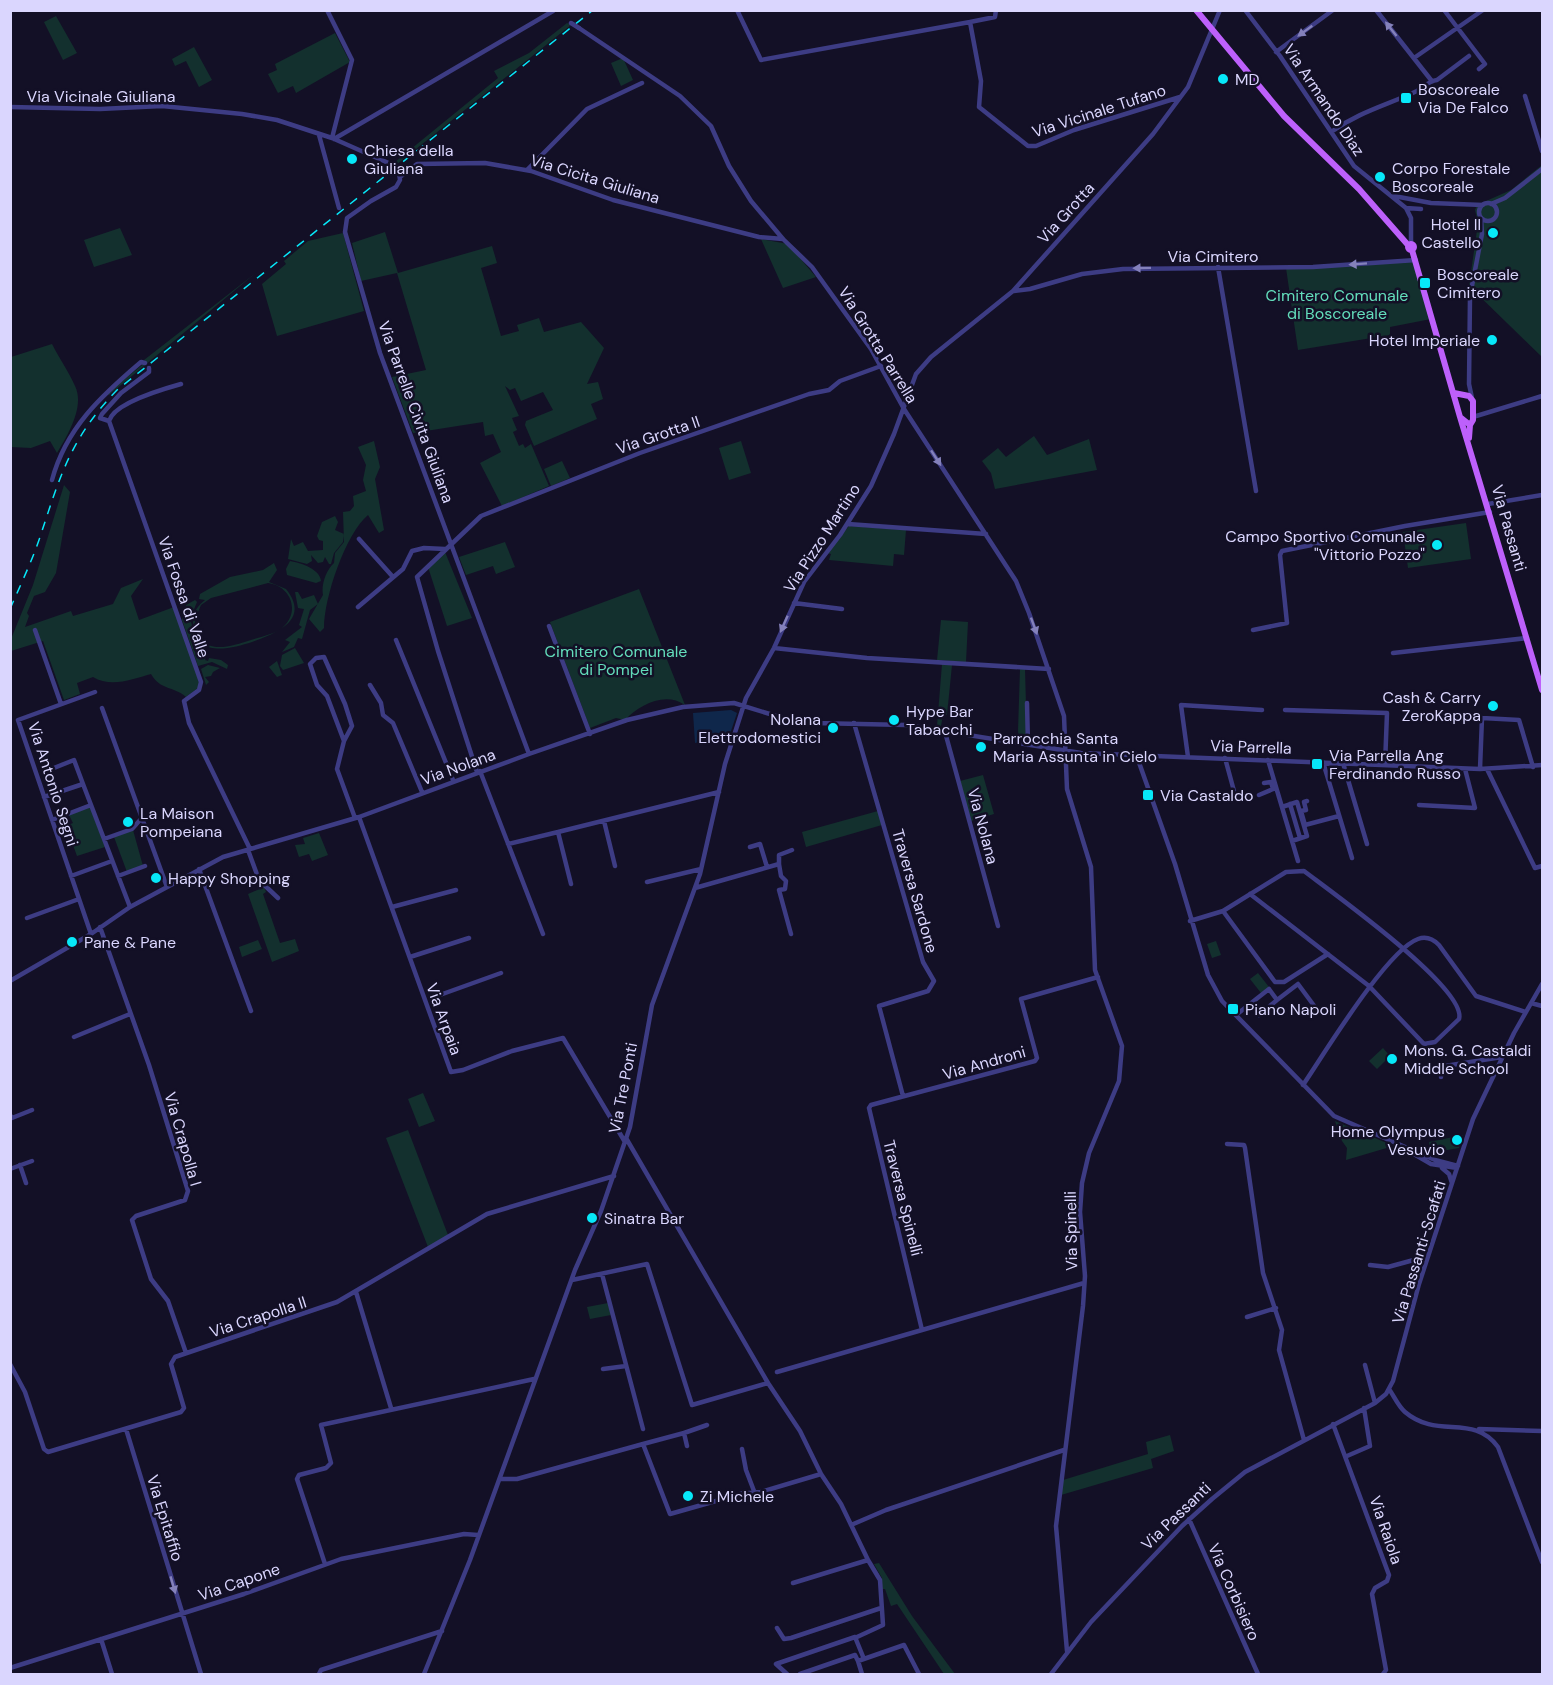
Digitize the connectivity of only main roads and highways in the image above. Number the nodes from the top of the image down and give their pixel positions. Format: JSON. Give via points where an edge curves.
{"nodes":[{"id":1,"x":1196,"y":10,"type":"edge"},
{"id":2,"x":1454,"y":393,"type":"junction"},
{"id":3,"x":1467,"y":397,"type":"junction"},
{"id":4,"x":1458,"y":409,"type":"junction"},
{"id":5,"x":1460,"y":417,"type":"junction"},
{"id":6,"x":1470,"y":425,"type":"junction"},
{"id":7,"x":1469,"y":442,"type":"junction"},
{"id":8,"x":1542,"y":690,"type":"edge"}],
"edges":[{"from":1,"to":2,"type":"main road","name":"Via Passanti","via":[[1284,116],[1359,189],[1410,246]]},
{"from":2,"to":3,"type":"main road"},
{"from":2,"to":4,"type":"main road","name":"Via Passanti"},
{"from":3,"to":4,"type":"main road"},
{"from":3,"to":6,"type":"main road","name":"Via Passanti","via":[[1473,417]]},
{"from":4,"to":5,"type":"main road","name":"Via Passanti"},
{"from":5,"to":6,"type":"main road"},
{"from":5,"to":7,"type":"main road","name":"Via Passanti"},
{"from":6,"to":7,"type":"main road","name":"Via Passanti"},
{"from":7,"to":8,"type":"main road","name":"Via Passanti"}]}
